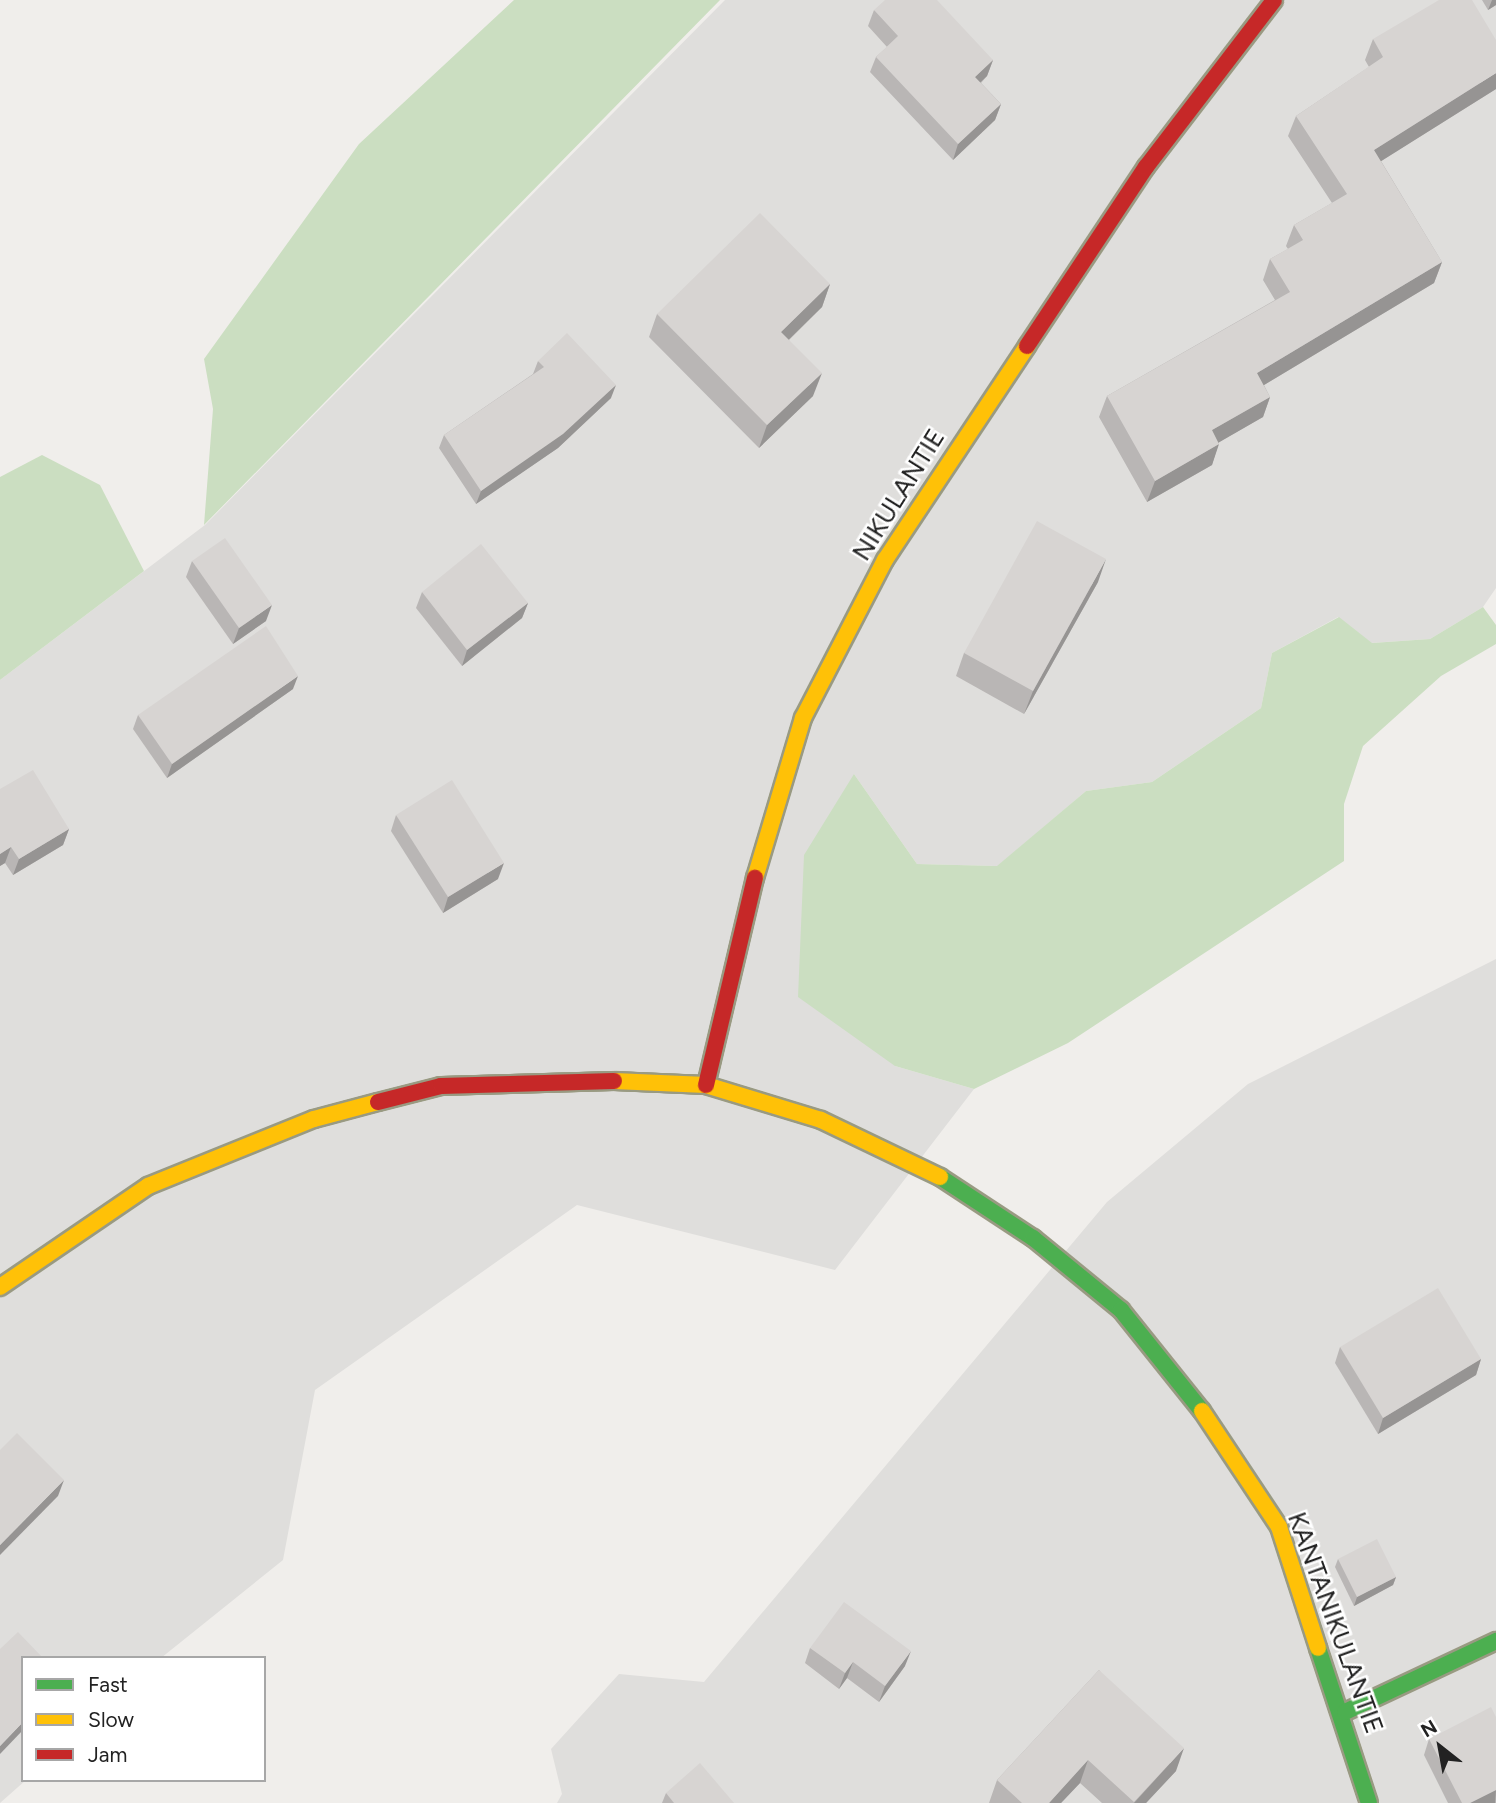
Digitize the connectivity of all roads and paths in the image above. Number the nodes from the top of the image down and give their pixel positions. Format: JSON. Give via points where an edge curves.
{"nodes":[{"id":1,"x":1274,"y":0,"type":"edge"},
{"id":2,"x":706,"y":1085,"type":"junction"},
{"id":3,"x":0,"y":1287,"type":"edge"},
{"id":4,"x":1496,"y":1641,"type":"edge"},
{"id":5,"x":1345,"y":1712,"type":"junction"},
{"id":6,"x":1369,"y":1803,"type":"edge"}],
"edges":[{"from":1,"to":2,"type":"street","name":"NIKULANTIE","via":[[1146,167],[885,560],[803,718],[762,847]]},
{"from":2,"to":3,"type":"street","name":"KANTANIKULANTIE","via":[[570,1079],[441,1086],[314,1119],[148,1186]]},
{"from":2,"to":5,"type":"street","name":"KANTANIKULANTIE","via":[[821,1120],[923,1166],[1033,1238],[1121,1310],[1210,1422],[1279,1527]]},
{"from":4,"to":5,"type":"street"},
{"from":5,"to":6,"type":"street","name":"KANTANIKULANTIE"}]}
